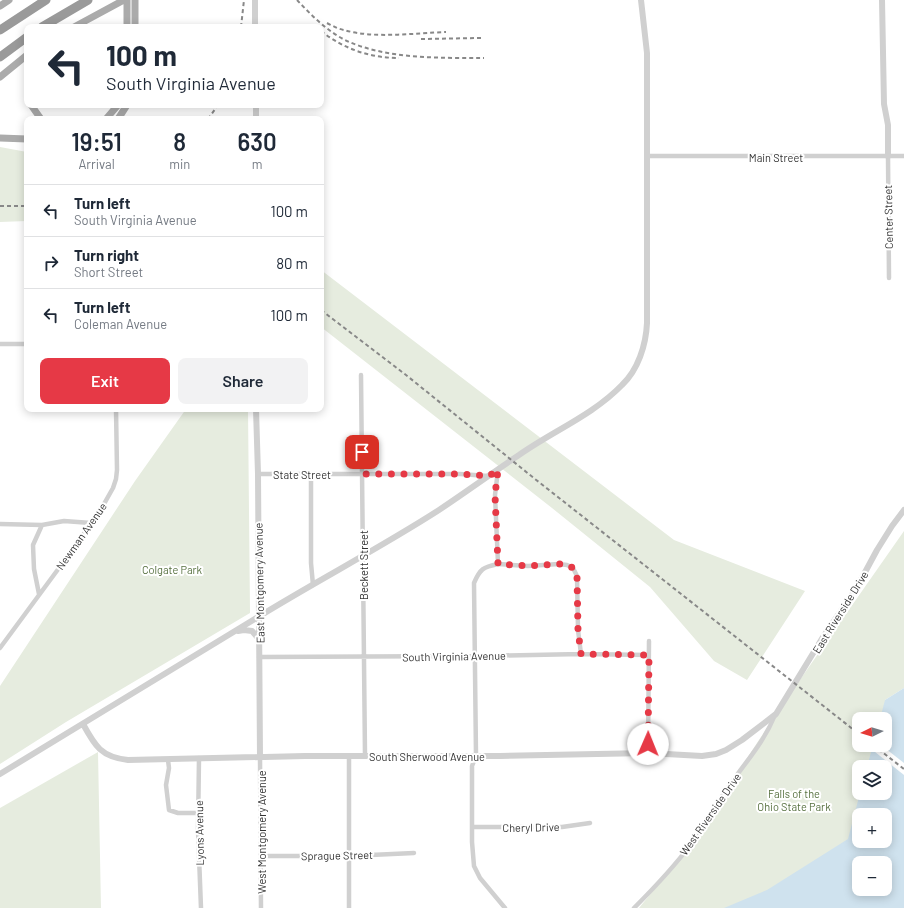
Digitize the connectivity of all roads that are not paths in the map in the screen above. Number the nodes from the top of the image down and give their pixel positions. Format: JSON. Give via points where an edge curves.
{"nodes":[{"id":1,"x":9,"y":0,"type":"edge"},
{"id":2,"x":46,"y":0,"type":"edge"},
{"id":3,"x":88,"y":0,"type":"edge"},
{"id":4,"x":125,"y":0,"type":"edge"},
{"id":5,"x":135,"y":0,"type":"edge"},
{"id":6,"x":255,"y":0,"type":"edge"},
{"id":7,"x":641,"y":0,"type":"edge"},
{"id":8,"x":882,"y":0,"type":"edge"},
{"id":9,"x":0,"y":6,"type":"edge"},
{"id":10,"x":47,"y":24,"type":"edge"},
{"id":11,"x":79,"y":24,"type":"edge"},
{"id":12,"x":127,"y":24,"type":"edge"},
{"id":13,"x":135,"y":24,"type":"edge"},
{"id":14,"x":255,"y":24,"type":"edge"},
{"id":15,"x":0,"y":30,"type":"edge"},
{"id":16,"x":24,"y":39,"type":"edge"},
{"id":17,"x":0,"y":57,"type":"edge"},
{"id":18,"x":24,"y":57,"type":"edge"},
{"id":19,"x":0,"y":77,"type":"edge"},
{"id":20,"x":115,"y":108,"type":"edge"},
{"id":21,"x":109,"y":116,"type":"edge"},
{"id":22,"x":0,"y":138,"type":"edge"},
{"id":23,"x":24,"y":139,"type":"edge"},
{"id":24,"x":647,"y":156,"type":"junction"},
{"id":25,"x":888,"y":156,"type":"junction"},
{"id":26,"x":904,"y":156,"type":"edge"},
{"id":27,"x":889,"y":278,"type":"dead end"},
{"id":28,"x":0,"y":344,"type":"edge"},
{"id":29,"x":24,"y":344,"type":"edge"},
{"id":30,"x":361,"y":375,"type":"dead end"},
{"id":31,"x":116,"y":412,"type":"edge"},
{"id":32,"x":256,"y":412,"type":"edge"},
{"id":33,"x":498,"y":470,"type":"junction"},
{"id":34,"x":258,"y":474,"type":"junction"},
{"id":35,"x":311,"y":474,"type":"junction"},
{"id":36,"x":363,"y":474,"type":"junction"},
{"id":37,"x":489,"y":476,"type":"junction"},
{"id":38,"x":904,"y":510,"type":"edge"},
{"id":39,"x":91,"y":523,"type":"junction"},
{"id":40,"x":0,"y":524,"type":"edge"},
{"id":41,"x":42,"y":525,"type":"junction"},
{"id":42,"x":364,"y":556,"type":"junction"},
{"id":43,"x":498,"y":564,"type":"junction"},
{"id":44,"x":313,"y":585,"type":"junction"},
{"id":45,"x":39,"y":594,"type":"junction"},
{"id":46,"x":259,"y":616,"type":"junction"},
{"id":47,"x":235,"y":632,"type":"junction"},
{"id":48,"x":259,"y":640,"type":"junction"},
{"id":49,"x":649,"y":642,"type":"dead end"},
{"id":50,"x":0,"y":648,"type":"edge"},
{"id":51,"x":581,"y":654,"type":"junction"},
{"id":52,"x":649,"y":655,"type":"junction"},
{"id":53,"x":475,"y":656,"type":"junction"},
{"id":54,"x":259,"y":657,"type":"junction"},
{"id":55,"x":364,"y":657,"type":"junction"},
{"id":56,"x":776,"y":714,"type":"junction"},
{"id":57,"x":83,"y":724,"type":"junction"},
{"id":58,"x":648,"y":753,"type":"junction"},
{"id":59,"x":348,"y":756,"type":"junction"},
{"id":60,"x":365,"y":756,"type":"junction"},
{"id":61,"x":476,"y":756,"type":"junction"},
{"id":62,"x":260,"y":757,"type":"junction"},
{"id":63,"x":199,"y":758,"type":"junction"},
{"id":64,"x":168,"y":760,"type":"junction"},
{"id":65,"x":0,"y":774,"type":"edge"},
{"id":66,"x":198,"y":812,"type":"junction"},
{"id":67,"x":590,"y":823,"type":"dead end"},
{"id":68,"x":472,"y":827,"type":"junction"},
{"id":69,"x":414,"y":853,"type":"dead end"},
{"id":70,"x":261,"y":856,"type":"junction"},
{"id":71,"x":349,"y":856,"type":"junction"},
{"id":72,"x":201,"y":908,"type":"edge"},
{"id":73,"x":261,"y":908,"type":"edge"},
{"id":74,"x":349,"y":908,"type":"edge"},
{"id":75,"x":505,"y":908,"type":"edge"},
{"id":76,"x":634,"y":908,"type":"edge"}],
"edges":[{"from":1,"to":9,"type":"main road"},
{"from":2,"to":15,"type":"highway"},
{"from":3,"to":10,"type":"highway"},
{"from":4,"to":11,"type":"main road"},
{"from":4,"to":12,"type":"main road"},
{"from":5,"to":13,"type":"main road"},
{"from":6,"to":14,"type":"street"},
{"from":7,"to":24,"type":"street","via":[[646,53]]},
{"from":8,"to":25,"type":"street"},
{"from":16,"to":17,"type":"highway"},
{"from":18,"to":19,"type":"main road"},
{"from":20,"to":21,"type":"main road"},
{"from":22,"to":23,"type":"main road"},
{"from":24,"to":25,"type":"street","name":"Main Street"},
{"from":24,"to":33,"type":"street","via":[[647,337],[635,367],[625,383],[606,400]]},
{"from":25,"to":26,"type":"street","name":"Main Street"},
{"from":25,"to":27,"type":"street","name":"Center Street"},
{"from":28,"to":29,"type":"street"},
{"from":30,"to":36,"type":"street","name":"Beckett Street"},
{"from":31,"to":39,"type":"street","name":"Newman Avenue","via":[[116,479],[111,492]]},
{"from":32,"to":34,"type":"street","name":"East Montgomery Avenue"},
{"from":33,"to":37,"type":"street"},
{"from":33,"to":43,"type":"street","via":[[495,495]]},
{"from":34,"to":35,"type":"street","name":"State Street"},
{"from":34,"to":46,"type":"street","name":"East Montgomery Avenue"},
{"from":35,"to":36,"type":"street","name":"State Street"},
{"from":35,"to":44,"type":"street"},
{"from":36,"to":37,"type":"street","name":"State Street"},
{"from":36,"to":42,"type":"street","name":"Beckett Street"},
{"from":37,"to":42,"type":"street"},
{"from":38,"to":56,"type":"street","name":"East Riverside Drive"},
{"from":39,"to":41,"type":"street","via":[[64,521]]},
{"from":39,"to":45,"type":"street","name":"Newman Avenue"},
{"from":40,"to":41,"type":"street"},
{"from":41,"to":45,"type":"street","via":[[33,545]]},
{"from":42,"to":44,"type":"street"},
{"from":42,"to":55,"type":"street","name":"Beckett Street"},
{"from":43,"to":51,"type":"street","via":[[567,565],[573,568],[577,576]]},
{"from":43,"to":53,"type":"street","via":[[486,566],[474,583]]},
{"from":44,"to":46,"type":"street"},
{"from":45,"to":50,"type":"street","name":"Newman Avenue"},
{"from":46,"to":47,"type":"street"},
{"from":46,"to":48,"type":"street","name":"East Montgomery Avenue"},
{"from":47,"to":48,"type":"street","via":[[252,631]]},
{"from":47,"to":57,"type":"street"},
{"from":48,"to":54,"type":"street","name":"East Montgomery Avenue"},
{"from":49,"to":52,"type":"street"},
{"from":51,"to":52,"type":"street","name":"South Virginia Avenue"},
{"from":51,"to":53,"type":"street","name":"South Virginia Avenue"},
{"from":52,"to":58,"type":"street"},
{"from":53,"to":55,"type":"street","name":"South Virginia Avenue"},
{"from":53,"to":61,"type":"street"},
{"from":54,"to":55,"type":"street","name":"South Virginia Avenue"},
{"from":54,"to":62,"type":"street","name":"East Montgomery Avenue"},
{"from":55,"to":60,"type":"street","name":"Beckett Street"},
{"from":56,"to":58,"type":"street","name":"South Sherwood Avenue","via":[[742,740],[716,754],[702,756]]},
{"from":56,"to":76,"type":"street","name":"West Riverside Drive","via":[[759,746],[731,782],[691,844],[660,882]]},
{"from":57,"to":64,"type":"street","name":"South Sherwood Avenue","via":[[98,748],[107,755],[128,760]]},
{"from":57,"to":65,"type":"street"},
{"from":58,"to":61,"type":"street","name":"South Sherwood Avenue"},
{"from":59,"to":60,"type":"street","name":"South Sherwood Avenue"},
{"from":59,"to":62,"type":"street","name":"South Sherwood Avenue"},
{"from":59,"to":71,"type":"street"},
{"from":60,"to":61,"type":"street","name":"South Sherwood Avenue"},
{"from":61,"to":68,"type":"street","via":[[472,766]]},
{"from":62,"to":63,"type":"street","name":"South Sherwood Avenue"},
{"from":62,"to":70,"type":"street","name":"West Montgomery Avenue"},
{"from":63,"to":64,"type":"street","name":"South Sherwood Avenue"},
{"from":63,"to":66,"type":"street","name":"Lyons Avenue"},
{"from":64,"to":66,"type":"street","via":[[166,785],[169,810],[178,813]]},
{"from":66,"to":72,"type":"street","name":"Lyons Avenue"},
{"from":67,"to":68,"type":"street","name":"Cheryl Drive","via":[[562,827]]},
{"from":68,"to":75,"type":"street","via":[[476,871]]},
{"from":69,"to":71,"type":"street","name":"Sprague Street"},
{"from":70,"to":71,"type":"street","name":"Sprague Street"},
{"from":70,"to":73,"type":"street","name":"West Montgomery Avenue"},
{"from":71,"to":74,"type":"street"}]}
